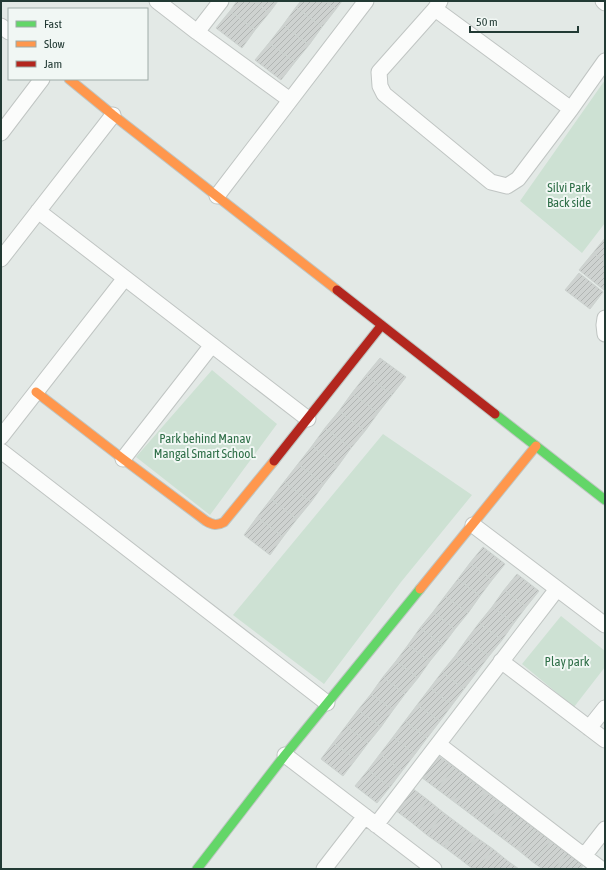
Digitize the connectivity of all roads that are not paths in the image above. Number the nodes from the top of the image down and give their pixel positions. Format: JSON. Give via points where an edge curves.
{"nodes":[{"id":1,"x":157,"y":1,"type":"edge"},
{"id":2,"x":221,"y":1,"type":"edge"},
{"id":3,"x":366,"y":1,"type":"edge"},
{"id":4,"x":437,"y":5,"type":"edge"},
{"id":5,"x":197,"y":32,"type":"junction"},
{"id":6,"x":605,"y":61,"type":"edge"},
{"id":7,"x":41,"y":80,"type":"edge"},
{"id":8,"x":70,"y":80,"type":"edge"},
{"id":9,"x":290,"y":100,"type":"junction"},
{"id":10,"x":571,"y":109,"type":"junction"},
{"id":11,"x":113,"y":115,"type":"junction"},
{"id":12,"x":2,"y":131,"type":"edge"},
{"id":13,"x":217,"y":196,"type":"junction"},
{"id":14,"x":38,"y":212,"type":"junction"},
{"id":15,"x":1,"y":259,"type":"edge"},
{"id":16,"x":125,"y":278,"type":"junction"},
{"id":17,"x":605,"y":318,"type":"edge"},
{"id":18,"x":381,"y":326,"type":"junction"},
{"id":19,"x":605,"y":334,"type":"edge"},
{"id":20,"x":212,"y":345,"type":"junction"},
{"id":21,"x":36,"y":392,"type":"junction"},
{"id":22,"x":308,"y":419,"type":"junction"},
{"id":23,"x":1,"y":437,"type":"edge"},
{"id":24,"x":536,"y":446,"type":"junction"},
{"id":25,"x":1,"y":451,"type":"edge"},
{"id":26,"x":123,"y":459,"type":"junction"},
{"id":27,"x":605,"y":500,"type":"edge"},
{"id":28,"x":473,"y":525,"type":"junction"},
{"id":29,"x":557,"y":589,"type":"junction"},
{"id":30,"x":605,"y":625,"type":"edge"},
{"id":31,"x":501,"y":661,"type":"junction"},
{"id":32,"x":327,"y":703,"type":"junction"},
{"id":33,"x":605,"y":708,"type":"edge"},
{"id":34,"x":589,"y":728,"type":"junction"},
{"id":35,"x":605,"y":740,"type":"edge"},
{"id":36,"x":438,"y":744,"type":"junction"},
{"id":37,"x":285,"y":755,"type":"junction"},
{"id":38,"x":370,"y":820,"type":"junction"},
{"id":39,"x":605,"y":829,"type":"edge"},
{"id":40,"x":584,"y":856,"type":"junction"},
{"id":41,"x":197,"y":869,"type":"edge"},
{"id":42,"x":324,"y":869,"type":"edge"},
{"id":43,"x":434,"y":869,"type":"edge"},
{"id":44,"x":601,"y":869,"type":"edge"}],
"edges":[{"from":1,"to":5,"type":"street"},
{"from":2,"to":5,"type":"street"},
{"from":3,"to":9,"type":"street"},
{"from":4,"to":10,"type":"street"},
{"from":4,"to":10,"type":"street","via":[[379,72],[380,86],[384,94],[491,182],[507,186],[518,179]]},
{"from":5,"to":9,"type":"street"},
{"from":6,"to":10,"type":"street"},
{"from":7,"to":12,"type":"street"},
{"from":8,"to":11,"type":"street"},
{"from":9,"to":13,"type":"street"},
{"from":11,"to":13,"type":"street"},
{"from":11,"to":14,"type":"street"},
{"from":13,"to":18,"type":"street"},
{"from":14,"to":15,"type":"street"},
{"from":14,"to":16,"type":"street"},
{"from":16,"to":20,"type":"street"},
{"from":16,"to":21,"type":"street"},
{"from":17,"to":19,"type":"street"},
{"from":18,"to":22,"type":"street"},
{"from":18,"to":24,"type":"street"},
{"from":20,"to":22,"type":"street"},
{"from":20,"to":26,"type":"street"},
{"from":21,"to":23,"type":"street"},
{"from":21,"to":26,"type":"street"},
{"from":22,"to":26,"type":"street","via":[[220,525],[214,526],[206,521]]},
{"from":24,"to":27,"type":"street"},
{"from":24,"to":28,"type":"street"},
{"from":25,"to":32,"type":"street"},
{"from":28,"to":29,"type":"street"},
{"from":28,"to":32,"type":"street"},
{"from":29,"to":30,"type":"street"},
{"from":29,"to":31,"type":"street"},
{"from":31,"to":34,"type":"street"},
{"from":31,"to":36,"type":"street"},
{"from":32,"to":37,"type":"street"},
{"from":33,"to":34,"type":"street"},
{"from":34,"to":35,"type":"street"},
{"from":36,"to":38,"type":"street"},
{"from":36,"to":40,"type":"street"},
{"from":37,"to":38,"type":"street"},
{"from":37,"to":41,"type":"street"},
{"from":38,"to":42,"type":"street"},
{"from":38,"to":43,"type":"street"},
{"from":39,"to":40,"type":"street"},
{"from":40,"to":44,"type":"street"}]}
